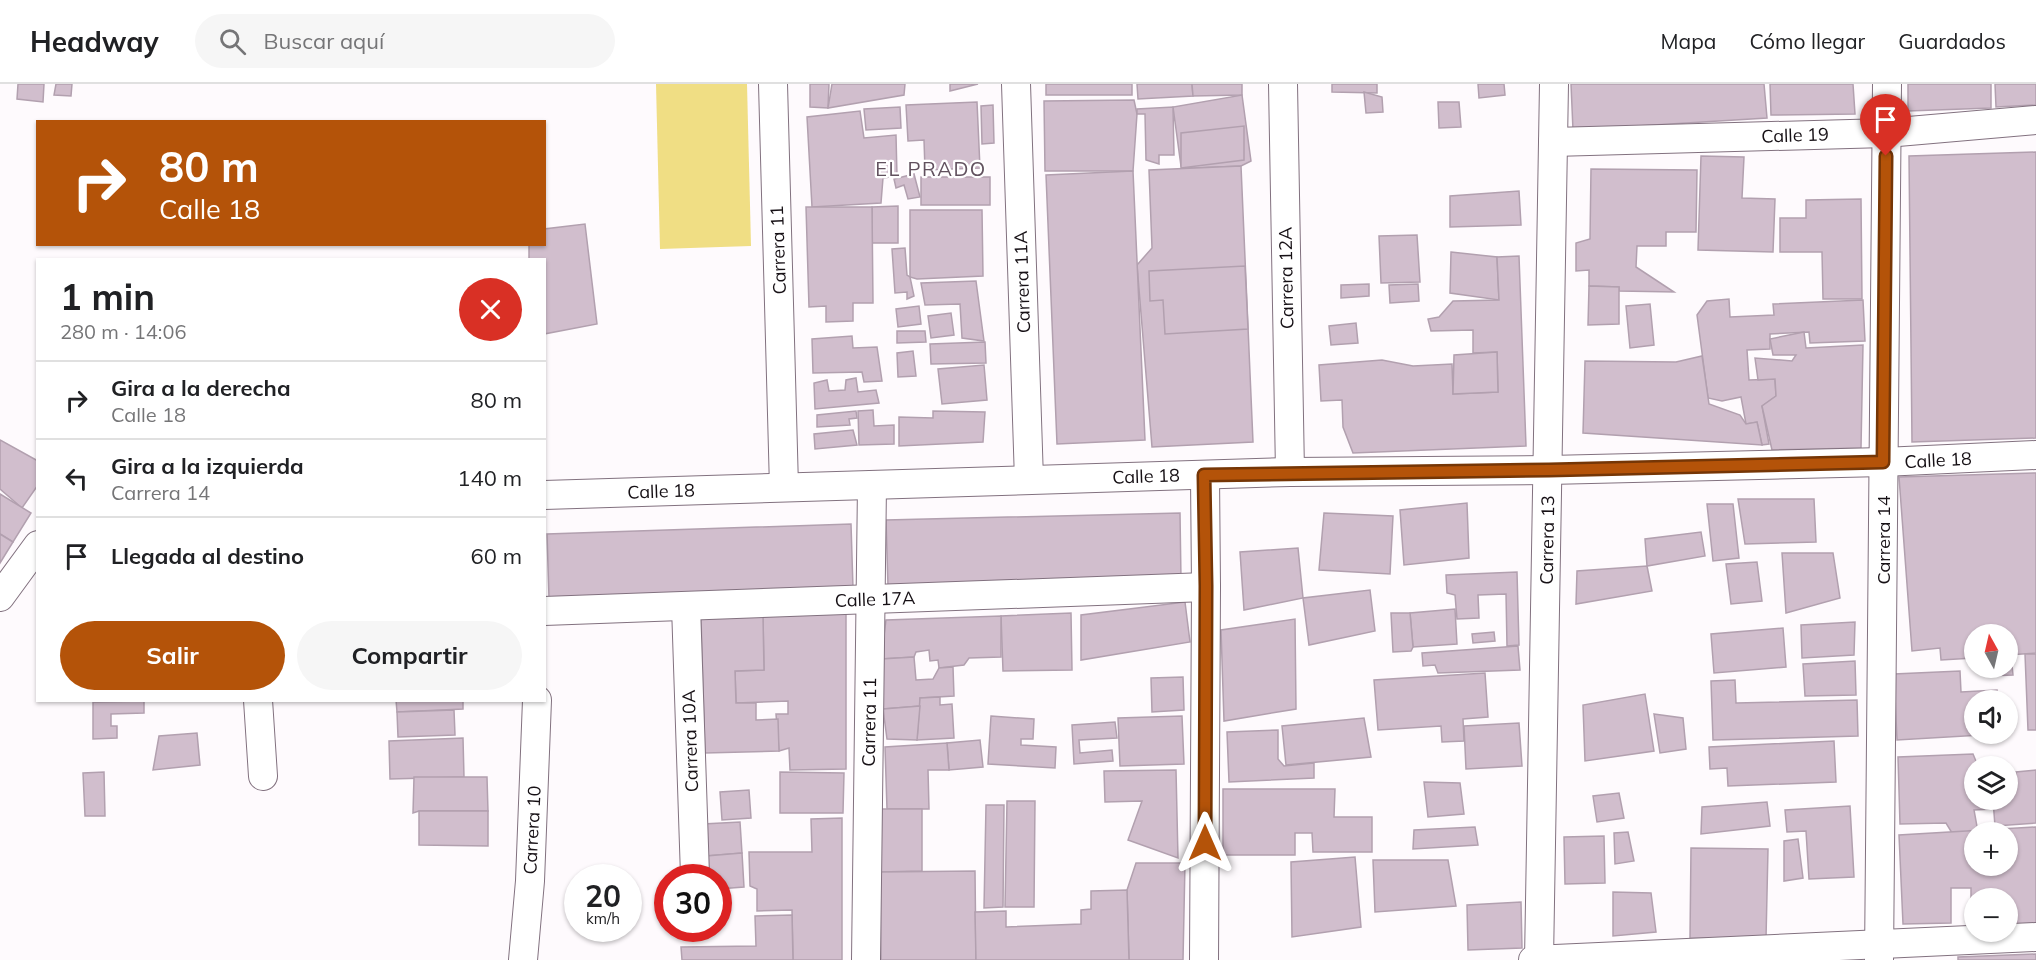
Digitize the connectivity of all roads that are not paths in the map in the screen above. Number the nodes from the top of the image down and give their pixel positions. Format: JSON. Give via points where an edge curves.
{"nodes":[{"id":1,"x":773,"y":84,"type":"edge"},
{"id":2,"x":1016,"y":84,"type":"edge"},
{"id":3,"x":1283,"y":84,"type":"edge"},
{"id":4,"x":1554,"y":84,"type":"edge"},
{"id":5,"x":1887,"y":84,"type":"edge"},
{"id":6,"x":2036,"y":120,"type":"edge"},
{"id":7,"x":1886,"y":133,"type":"junction"},
{"id":8,"x":1553,"y":142,"type":"junction"},
{"id":9,"x":2036,"y":455,"type":"edge"},
{"id":10,"x":1883,"y":462,"type":"junction"},
{"id":11,"x":1549,"y":470,"type":"junction"},
{"id":12,"x":1290,"y":472,"type":"junction"},
{"id":13,"x":1204,"y":475,"type":"junction"},
{"id":14,"x":1029,"y":480,"type":"junction"},
{"id":15,"x":872,"y":485,"type":"junction"},
{"id":16,"x":784,"y":487,"type":"junction"},
{"id":17,"x":546,"y":495,"type":"edge"},
{"id":18,"x":36,"y":548,"type":"edge"},
{"id":19,"x":1206,"y":586,"type":"junction"},
{"id":20,"x":0,"y":597,"type":"edge"},
{"id":21,"x":871,"y":599,"type":"junction"},
{"id":22,"x":686,"y":606,"type":"junction"},
{"id":23,"x":546,"y":611,"type":"edge"},
{"id":24,"x":258,"y":702,"type":"edge"},
{"id":25,"x":537,"y":702,"type":"edge"},
{"id":26,"x":263,"y":776,"type":"dead end"},
{"id":27,"x":695,"y":864,"type":"edge"},
{"id":28,"x":2036,"y":937,"type":"edge"},
{"id":29,"x":1879,"y":952,"type":"edge"},
{"id":30,"x":523,"y":960,"type":"edge"},
{"id":31,"x":866,"y":960,"type":"edge"},
{"id":32,"x":1204,"y":960,"type":"edge"},
{"id":33,"x":1533,"y":960,"type":"edge"},
{"id":34,"x":1539,"y":960,"type":"edge"}],
"edges":[{"from":1,"to":16,"type":"street","name":"Carrera 11"},
{"from":2,"to":14,"type":"street","name":"Carrera 11A"},
{"from":3,"to":12,"type":"street","name":"Carrera 12A"},
{"from":4,"to":8,"type":"street","name":"Carrera 13"},
{"from":5,"to":7,"type":"street","name":"Carrera 14"},
{"from":6,"to":7,"type":"street","name":"Calle 19"},
{"from":7,"to":8,"type":"street","name":"Calle 19"},
{"from":7,"to":10,"type":"street","name":"Carrera 14"},
{"from":8,"to":11,"type":"street","name":"Carrera 13"},
{"from":9,"to":10,"type":"street","name":"Calle 18"},
{"from":10,"to":11,"type":"street","name":"Calle 18"},
{"from":10,"to":29,"type":"street","name":"Carrera 14"},
{"from":11,"to":12,"type":"street","name":"Calle 18"},
{"from":11,"to":34,"type":"street","name":"Carrera 13"},
{"from":12,"to":13,"type":"street","name":"Calle 18"},
{"from":13,"to":14,"type":"street","name":"Calle 18"},
{"from":13,"to":19,"type":"street"},
{"from":14,"to":15,"type":"street","name":"Calle 18"},
{"from":15,"to":16,"type":"street","name":"Calle 18"},
{"from":15,"to":21,"type":"street","name":"Carrera 11"},
{"from":16,"to":17,"type":"street","name":"Calle 18"},
{"from":18,"to":20,"type":"street"},
{"from":19,"to":21,"type":"street","name":"Calle 17A"},
{"from":19,"to":32,"type":"street"},
{"from":21,"to":22,"type":"street","name":"Calle 17A"},
{"from":21,"to":31,"type":"street","name":"Carrera 11"},
{"from":22,"to":23,"type":"street","name":"Calle 17A"},
{"from":22,"to":27,"type":"street","name":"Carrera 10A"},
{"from":24,"to":26,"type":"street"},
{"from":25,"to":30,"type":"street","name":"Carrera 10"},
{"from":28,"to":29,"type":"street"},
{"from":29,"to":34,"type":"street"},
{"from":33,"to":34,"type":"street"}]}
